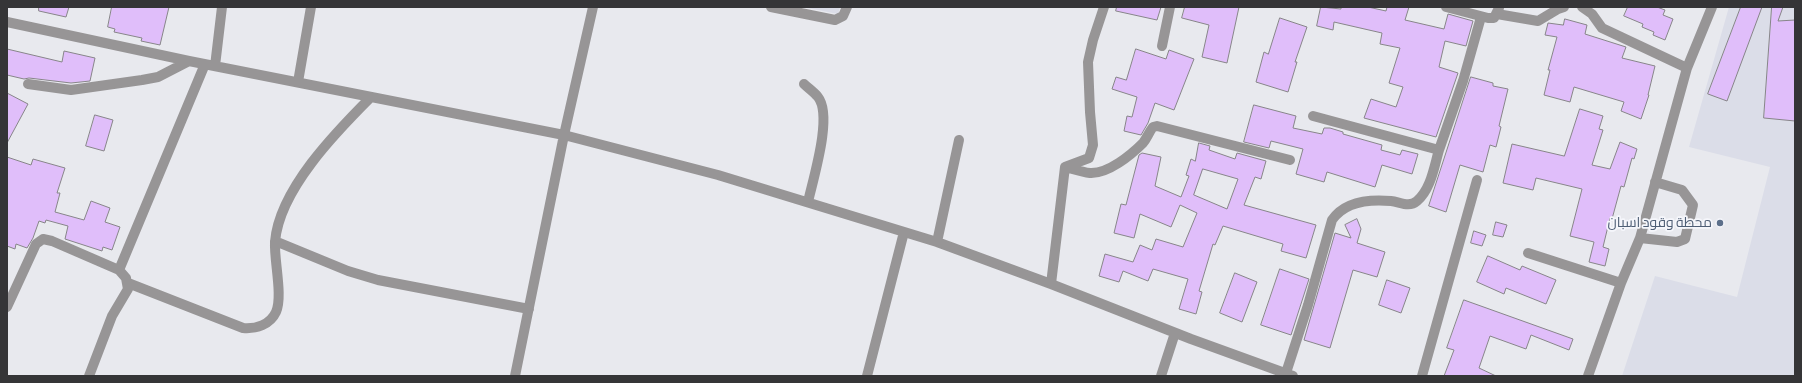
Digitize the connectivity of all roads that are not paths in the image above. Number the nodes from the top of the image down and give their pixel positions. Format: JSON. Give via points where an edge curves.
{"nodes":[{"id":1,"x":222,"y":7,"type":"edge"},
{"id":2,"x":311,"y":7,"type":"edge"},
{"id":3,"x":593,"y":7,"type":"edge"},
{"id":4,"x":771,"y":7,"type":"edge"},
{"id":5,"x":847,"y":7,"type":"edge"},
{"id":6,"x":1104,"y":7,"type":"edge"},
{"id":7,"x":1170,"y":7,"type":"edge"},
{"id":8,"x":1446,"y":7,"type":"edge"},
{"id":9,"x":1564,"y":7,"type":"edge"},
{"id":10,"x":1582,"y":7,"type":"edge"},
{"id":11,"x":1712,"y":7,"type":"edge"},
{"id":12,"x":1498,"y":10,"type":"edge"},
{"id":13,"x":1481,"y":17,"type":"junction"},
{"id":14,"x":7,"y":22,"type":"edge"},
{"id":15,"x":1162,"y":46,"type":"dead end"},
{"id":16,"x":189,"y":61,"type":"junction"},
{"id":17,"x":210,"y":65,"type":"junction"},
{"id":18,"x":1687,"y":68,"type":"junction"},
{"id":19,"x":298,"y":82,"type":"junction"},
{"id":20,"x":28,"y":84,"type":"dead end"},
{"id":21,"x":804,"y":84,"type":"dead end"},
{"id":22,"x":371,"y":97,"type":"junction"},
{"id":23,"x":1313,"y":116,"type":"dead end"},
{"id":24,"x":564,"y":135,"type":"junction"},
{"id":25,"x":959,"y":140,"type":"dead end"},
{"id":26,"x":1439,"y":150,"type":"junction"},
{"id":27,"x":1290,"y":160,"type":"dead end"},
{"id":28,"x":1066,"y":167,"type":"junction"},
{"id":29,"x":1477,"y":180,"type":"dead end"},
{"id":30,"x":1655,"y":182,"type":"junction"},
{"id":31,"x":808,"y":202,"type":"junction"},
{"id":32,"x":904,"y":232,"type":"junction"},
{"id":33,"x":1640,"y":238,"type":"junction"},
{"id":34,"x":275,"y":241,"type":"junction"},
{"id":35,"x":937,"y":242,"type":"junction"},
{"id":36,"x":1528,"y":253,"type":"dead end"},
{"id":37,"x":119,"y":270,"type":"junction"},
{"id":38,"x":128,"y":283,"type":"junction"},
{"id":39,"x":1621,"y":283,"type":"junction"},
{"id":40,"x":1051,"y":284,"type":"junction"},
{"id":41,"x":7,"y":307,"type":"edge"},
{"id":42,"x":529,"y":309,"type":"junction"},
{"id":43,"x":1175,"y":333,"type":"junction"},
{"id":44,"x":1288,"y":375,"type":"edge"},
{"id":45,"x":89,"y":376,"type":"edge"},
{"id":46,"x":515,"y":376,"type":"edge"},
{"id":47,"x":867,"y":376,"type":"edge"},
{"id":48,"x":1161,"y":376,"type":"edge"},
{"id":49,"x":1422,"y":376,"type":"edge"},
{"id":50,"x":1588,"y":376,"type":"edge"}],
"edges":[{"from":1,"to":17,"type":"street"},
{"from":2,"to":19,"type":"street"},
{"from":3,"to":24,"type":"street"},
{"from":4,"to":5,"type":"street","via":[[835,20],[843,16]]},
{"from":6,"to":28,"type":"street","via":[[1088,62],[1093,145],[1089,158]]},
{"from":7,"to":15,"type":"street"},
{"from":8,"to":13,"type":"street"},
{"from":9,"to":12,"type":"street","via":[[1538,21]]},
{"from":10,"to":18,"type":"street","via":[[1592,14],[1602,28]]},
{"from":11,"to":18,"type":"street"},
{"from":12,"to":13,"type":"street","via":[[1494,18]]},
{"from":13,"to":26,"type":"street","via":[[1464,80]]},
{"from":14,"to":16,"type":"street"},
{"from":16,"to":17,"type":"street"},
{"from":16,"to":20,"type":"street","via":[[158,77],[142,80],[71,90]]},
{"from":17,"to":19,"type":"street"},
{"from":17,"to":37,"type":"street"},
{"from":18,"to":30,"type":"street"},
{"from":19,"to":22,"type":"street"},
{"from":21,"to":31,"type":"street","via":[[818,97],[824,114],[823,133]]},
{"from":22,"to":24,"type":"street"},
{"from":22,"to":34,"type":"street","via":[[328,142],[311,164],[281,214]]},
{"from":23,"to":26,"type":"street"},
{"from":24,"to":31,"type":"street","via":[[718,175]]},
{"from":24,"to":42,"type":"street"},
{"from":25,"to":35,"type":"street"},
{"from":26,"to":44,"type":"street","via":[[1428,186],[1416,202],[1406,205],[1392,201],[1357,202],[1344,208],[1332,220]]},
{"from":27,"to":28,"type":"street","via":[[1157,126],[1153,127],[1144,142],[1106,170],[1090,173]]},
{"from":28,"to":40,"type":"street"},
{"from":29,"to":49,"type":"street"},
{"from":30,"to":33,"type":"street"},
{"from":30,"to":33,"type":"street","via":[[1682,190],[1694,205],[1685,239],[1677,242]]},
{"from":31,"to":32,"type":"street"},
{"from":32,"to":35,"type":"street"},
{"from":32,"to":47,"type":"street"},
{"from":33,"to":39,"type":"street"},
{"from":34,"to":38,"type":"street","via":[[278,308],[268,322],[257,327],[250,329],[236,326]]},
{"from":34,"to":42,"type":"street","via":[[348,271],[378,280]]},
{"from":35,"to":40,"type":"street"},
{"from":36,"to":39,"type":"street"},
{"from":37,"to":38,"type":"street"},
{"from":37,"to":41,"type":"street","via":[[43,239],[36,244]]},
{"from":38,"to":45,"type":"street","via":[[126,294],[112,316]]},
{"from":39,"to":50,"type":"street"},
{"from":40,"to":43,"type":"street"},
{"from":42,"to":46,"type":"street"},
{"from":43,"to":44,"type":"street"},
{"from":43,"to":48,"type":"street"}]}
